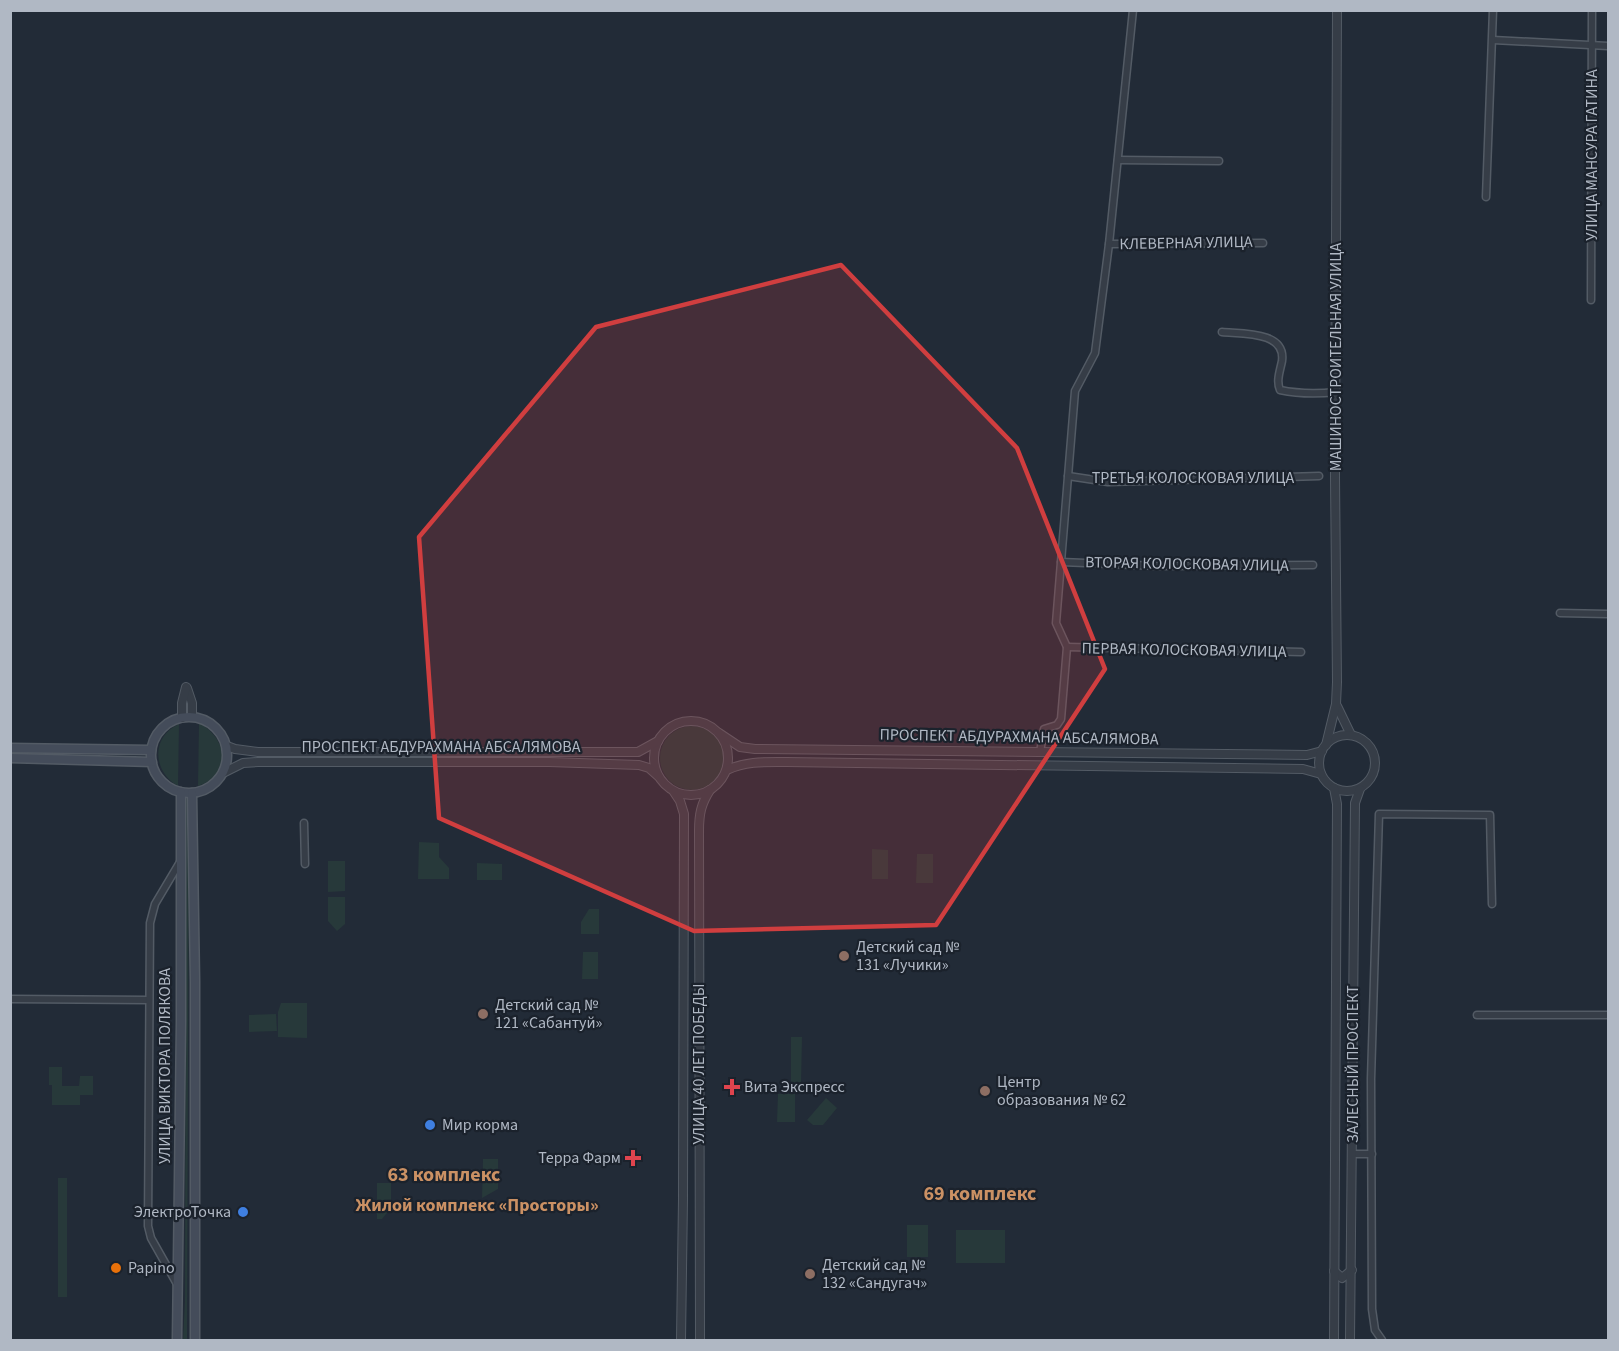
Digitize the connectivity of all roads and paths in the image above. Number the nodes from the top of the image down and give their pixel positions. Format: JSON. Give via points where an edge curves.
{"nodes":[{"id":1,"x":1133,"y":10,"type":"edge"},
{"id":2,"x":1338,"y":10,"type":"edge"},
{"id":3,"x":1493,"y":10,"type":"edge"},
{"id":4,"x":1592,"y":10,"type":"edge"},
{"id":5,"x":1493,"y":40,"type":"junction"},
{"id":6,"x":1592,"y":46,"type":"junction"},
{"id":7,"x":1608,"y":46,"type":"edge"},
{"id":8,"x":1118,"y":160,"type":"junction"},
{"id":9,"x":1219,"y":161,"type":"dead end"},
{"id":10,"x":1486,"y":197,"type":"dead end"},
{"id":11,"x":1263,"y":243,"type":"dead end"},
{"id":12,"x":1109,"y":244,"type":"junction"},
{"id":13,"x":1591,"y":300,"type":"dead end"},
{"id":14,"x":1222,"y":332,"type":"dead end"},
{"id":15,"x":1336,"y":392,"type":"junction"},
{"id":16,"x":1068,"y":476,"type":"junction"},
{"id":17,"x":1318,"y":476,"type":"dead end"},
{"id":18,"x":1061,"y":562,"type":"junction"},
{"id":19,"x":1313,"y":565,"type":"dead end"},
{"id":20,"x":1560,"y":613,"type":"dead end"},
{"id":21,"x":1608,"y":614,"type":"edge"},
{"id":22,"x":1067,"y":647,"type":"junction"},
{"id":23,"x":1301,"y":652,"type":"dead end"},
{"id":24,"x":1336,"y":704,"type":"junction"},
{"id":25,"x":192,"y":717,"type":"junction"},
{"id":26,"x":182,"y":718,"type":"junction"},
{"id":27,"x":719,"y":733,"type":"junction"},
{"id":28,"x":1351,"y":735,"type":"junction"},
{"id":29,"x":658,"y":741,"type":"junction"},
{"id":30,"x":227,"y":746,"type":"junction"},
{"id":31,"x":10,"y":748,"type":"edge"},
{"id":32,"x":1324,"y":748,"type":"junction"},
{"id":33,"x":151,"y":750,"type":"junction"},
{"id":34,"x":1040,"y":752,"type":"junction"},
{"id":35,"x":10,"y":758,"type":"edge"},
{"id":36,"x":152,"y":762,"type":"junction"},
{"id":37,"x":727,"y":770,"type":"junction"},
{"id":38,"x":223,"y":773,"type":"junction"},
{"id":39,"x":1321,"y":774,"type":"junction"},
{"id":40,"x":658,"y":776,"type":"junction"},
{"id":41,"x":1334,"y":788,"type":"junction"},
{"id":42,"x":1360,"y":789,"type":"junction"},
{"id":43,"x":710,"y":790,"type":"junction"},
{"id":44,"x":181,"y":792,"type":"junction"},
{"id":45,"x":674,"y":792,"type":"junction"},
{"id":46,"x":192,"y":793,"type":"junction"},
{"id":47,"x":304,"y":823,"type":"dead end"},
{"id":48,"x":180,"y":862,"type":"junction"},
{"id":49,"x":305,"y":864,"type":"dead end"},
{"id":50,"x":1492,"y":904,"type":"dead end"},
{"id":51,"x":10,"y":999,"type":"edge"},
{"id":52,"x":149,"y":1000,"type":"junction"},
{"id":53,"x":1477,"y":1015,"type":"dead end"},
{"id":54,"x":1608,"y":1015,"type":"edge"},
{"id":55,"x":1353,"y":1154,"type":"junction"},
{"id":56,"x":1371,"y":1154,"type":"junction"},
{"id":57,"x":1352,"y":1270,"type":"junction"},
{"id":58,"x":1334,"y":1271,"type":"junction"},
{"id":59,"x":179,"y":1286,"type":"junction"},
{"id":60,"x":177,"y":1341,"type":"edge"},
{"id":61,"x":195,"y":1341,"type":"edge"},
{"id":62,"x":681,"y":1341,"type":"edge"},
{"id":63,"x":700,"y":1341,"type":"edge"},
{"id":64,"x":1334,"y":1341,"type":"edge"},
{"id":65,"x":1350,"y":1341,"type":"edge"},
{"id":66,"x":1382,"y":1341,"type":"edge"}],
"edges":[{"from":1,"to":8,"type":"street"},
{"from":2,"to":15,"type":"street","name":"МАШИНОСТРОИТЕЛЬНАЯ УЛИЦА"},
{"from":3,"to":5,"type":"street"},
{"from":4,"to":6,"type":"street","name":"УЛИЦА МАНСУРА ГАТИНА"},
{"from":5,"to":6,"type":"street"},
{"from":5,"to":10,"type":"street"},
{"from":6,"to":7,"type":"street"},
{"from":6,"to":13,"type":"street","name":"УЛИЦА МАНСУРА ГАТИНА"},
{"from":8,"to":9,"type":"street"},
{"from":8,"to":12,"type":"street"},
{"from":11,"to":12,"type":"street","name":"КЛЕВЕРНАЯ УЛИЦА"},
{"from":12,"to":16,"type":"street","via":[[1095,353],[1075,391]]},
{"from":14,"to":15,"type":"street","via":[[1274,340],[1280,346],[1282,358],[1280,390]]},
{"from":15,"to":24,"type":"street","name":"МАШИНОСТРОИТЕЛЬНАЯ УЛИЦА"},
{"from":16,"to":17,"type":"street","name":"ТРЕТЬЯ КОЛОСКОВАЯ УЛИЦА","via":[[1108,482]]},
{"from":16,"to":18,"type":"street"},
{"from":18,"to":19,"type":"street","name":"ВТОРАЯ КОЛОСКОВАЯ УЛИЦА"},
{"from":18,"to":22,"type":"street","via":[[1056,623]]},
{"from":20,"to":21,"type":"street"},
{"from":22,"to":23,"type":"street","name":"ПЕРВАЯ КОЛОСКОВАЯ УЛИЦА"},
{"from":22,"to":34,"type":"street","via":[[1061,718],[1057,725],[1044,729]]},
{"from":24,"to":28,"type":"street","name":"МАШИНОСТРОИТЕЛЬНАЯ УЛИЦА"},
{"from":24,"to":32,"type":"street","name":"МАШИНОСТРОИТЕЛЬНАЯ УЛИЦА"},
{"from":25,"to":26,"type":"main road"},
{"from":25,"to":26,"type":"street","via":[[186,687]]},
{"from":25,"to":30,"type":"main road","via":[[212,725]]},
{"from":26,"to":33,"type":"main road","via":[[168,723]]},
{"from":27,"to":29,"type":"street","via":[[710,725],[686,721],[675,725]]},
{"from":27,"to":34,"type":"street","name":"ПРОСПЕКТ АБДУРАХМАНА АБСАЛЯМОВА","via":[[740,747],[755,749]]},
{"from":27,"to":37,"type":"street","via":[[728,755]]},
{"from":28,"to":32,"type":"street","via":[[1336,737]]},
{"from":28,"to":42,"type":"street","via":[[1366,742],[1375,757],[1373,775]]},
{"from":29,"to":30,"type":"street","name":"ПРОСПЕКТ АБДУРАХМАНА АБСАЛЯМОВА","via":[[638,752],[258,752]]},
{"from":29,"to":40,"type":"street"},
{"from":30,"to":38,"type":"main road"},
{"from":31,"to":33,"type":"main road"},
{"from":32,"to":34,"type":"street","name":"ПРОСПЕКТ АБДУРАХМАНА АБСАЛЯМОВА","via":[[1307,755]]},
{"from":32,"to":39,"type":"street"},
{"from":33,"to":36,"type":"main road"},
{"from":35,"to":36,"type":"main road"},
{"from":36,"to":44,"type":"main road","via":[[162,781]]},
{"from":37,"to":39,"type":"street","name":"ПРОСПЕКТ АБДУРАХМАНА АБСАЛЯМОВА","via":[[736,765],[786,762],[1303,769]]},
{"from":37,"to":43,"type":"street"},
{"from":38,"to":40,"type":"street","name":"ПРОСПЕКТ АБДУРАХМАНА АБСАЛЯМОВА","via":[[243,763],[258,762],[556,762],[639,765]]},
{"from":38,"to":46,"type":"main road","via":[[208,788]]},
{"from":39,"to":41,"type":"street"},
{"from":40,"to":45,"type":"street"},
{"from":41,"to":42,"type":"street"},
{"from":41,"to":58,"type":"street","name":"ЗАЛЕСНЫЙ ПРОСПЕКТ"},
{"from":42,"to":55,"type":"street","name":"ЗАЛЕСНЫЙ ПРОСПЕКТ","via":[[1355,803]]},
{"from":43,"to":45,"type":"street","via":[[692,796]]},
{"from":43,"to":63,"type":"street","name":"УЛИЦА 40 ЛЕТ ПОБЕДЫ","via":[[699,812]]},
{"from":44,"to":46,"type":"main road"},
{"from":44,"to":48,"type":"main road","name":"УЛИЦА ВИКТОРА ПОЛЯКОВА"},
{"from":45,"to":62,"type":"street","name":"УЛИЦА 40 ЛЕТ ПОБЕДЫ","via":[[684,814]]},
{"from":46,"to":61,"type":"main road","name":"УЛИЦА ВИКТОРА ПОЛЯКОВА"},
{"from":47,"to":49,"type":"street"},
{"from":48,"to":52,"type":"street","via":[[151,915]]},
{"from":48,"to":59,"type":"main road","name":"УЛИЦА ВИКТОРА ПОЛЯКОВА"},
{"from":50,"to":56,"type":"street","via":[[1490,815],[1379,814]]},
{"from":51,"to":52,"type":"street"},
{"from":52,"to":59,"type":"street","via":[[148,1226]]},
{"from":53,"to":54,"type":"street"},
{"from":55,"to":56,"type":"street"},
{"from":55,"to":57,"type":"street","name":"ЗАЛЕСНЫЙ ПРОСПЕКТ"},
{"from":56,"to":66,"type":"street","via":[[1372,1309],[1375,1330]]},
{"from":57,"to":58,"type":"street","via":[[1342,1278]]},
{"from":57,"to":65,"type":"street","name":"ЗАЛЕСНЫЙ ПРОСПЕКТ"},
{"from":58,"to":64,"type":"street","name":"ЗАЛЕСНЫЙ ПРОСПЕКТ"},
{"from":59,"to":60,"type":"main road","name":"УЛИЦА ВИКТОРА ПОЛЯКОВА"}]}
